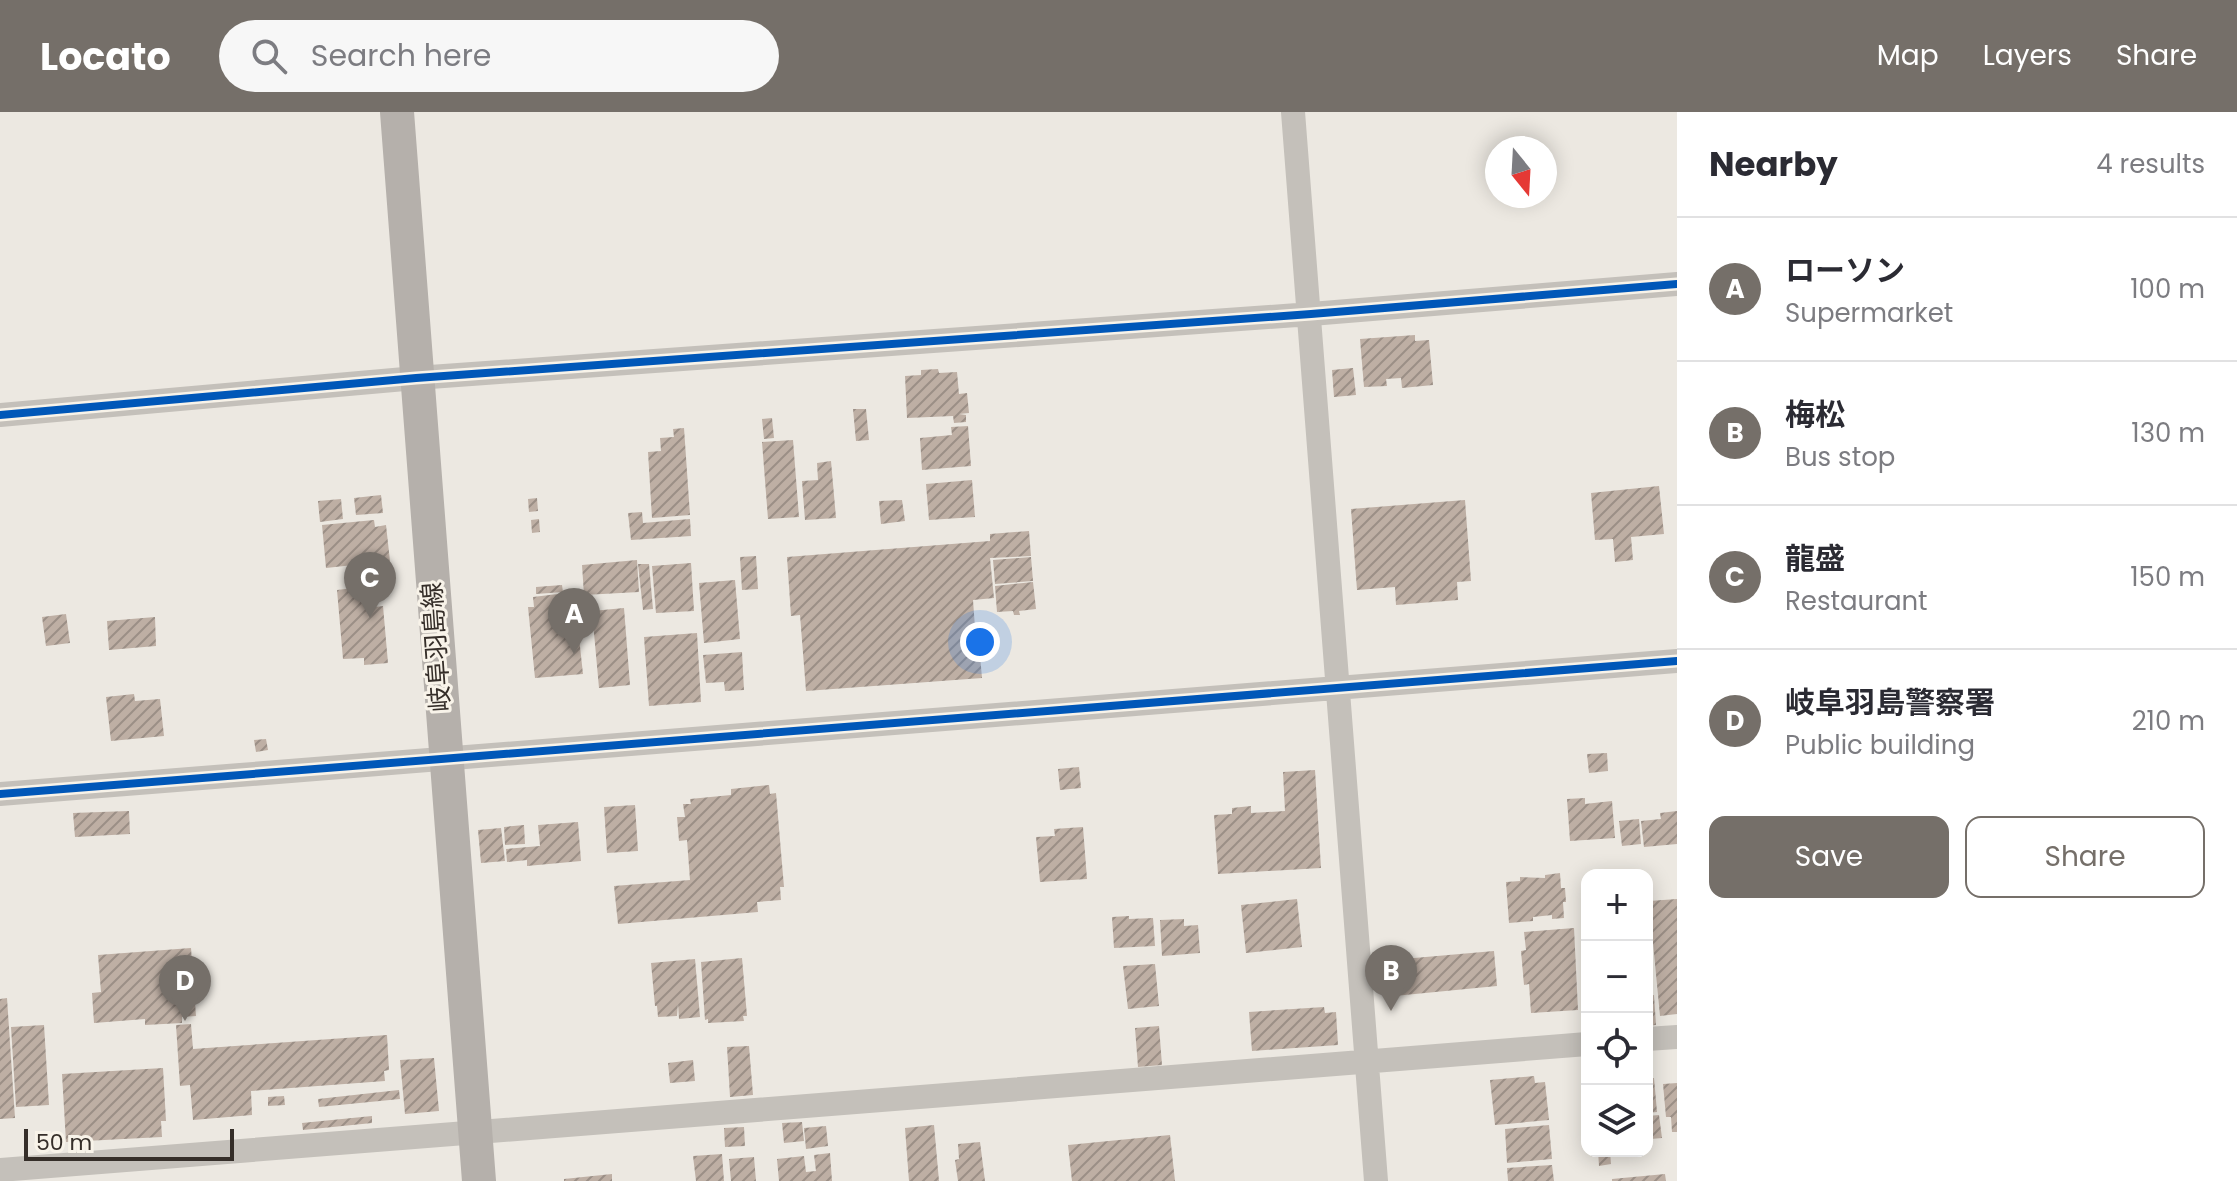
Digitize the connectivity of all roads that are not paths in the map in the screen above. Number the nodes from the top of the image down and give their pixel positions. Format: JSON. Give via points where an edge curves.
{"nodes":[{"id":1,"x":397,"y":112,"type":"edge"},
{"id":2,"x":1293,"y":112,"type":"edge"},
{"id":3,"x":1677,"y":284,"type":"edge"},
{"id":4,"x":1311,"y":314,"type":"junction"},
{"id":5,"x":416,"y":378,"type":"junction"},
{"id":6,"x":0,"y":415,"type":"edge"},
{"id":7,"x":1677,"y":661,"type":"edge"},
{"id":8,"x":1340,"y":689,"type":"junction"},
{"id":9,"x":445,"y":760,"type":"junction"},
{"id":10,"x":0,"y":794,"type":"edge"},
{"id":11,"x":1677,"y":1037,"type":"edge"},
{"id":12,"x":1653,"y":1039,"type":"edge"},
{"id":13,"x":1581,"y":1044,"type":"edge"},
{"id":14,"x":1366,"y":1062,"type":"junction"},
{"id":15,"x":475,"y":1131,"type":"junction"},
{"id":16,"x":0,"y":1170,"type":"edge"},
{"id":17,"x":479,"y":1181,"type":"edge"},
{"id":18,"x":1376,"y":1181,"type":"edge"}],
"edges":[{"from":1,"to":5,"type":"main road","name":"岐阜羽島線"},
{"from":2,"to":4,"type":"street"},
{"from":3,"to":4,"type":"street"},
{"from":4,"to":5,"type":"street"},
{"from":4,"to":8,"type":"street"},
{"from":5,"to":6,"type":"street"},
{"from":5,"to":9,"type":"main road","name":"岐阜羽島線"},
{"from":7,"to":8,"type":"street"},
{"from":8,"to":9,"type":"street"},
{"from":8,"to":14,"type":"street"},
{"from":9,"to":10,"type":"street"},
{"from":9,"to":15,"type":"main road","name":"岐阜羽島線"},
{"from":11,"to":12,"type":"street"},
{"from":13,"to":14,"type":"street"},
{"from":14,"to":15,"type":"street"},
{"from":14,"to":18,"type":"street"},
{"from":15,"to":16,"type":"street"},
{"from":15,"to":17,"type":"main road","name":"岐阜羽島線"}]}
